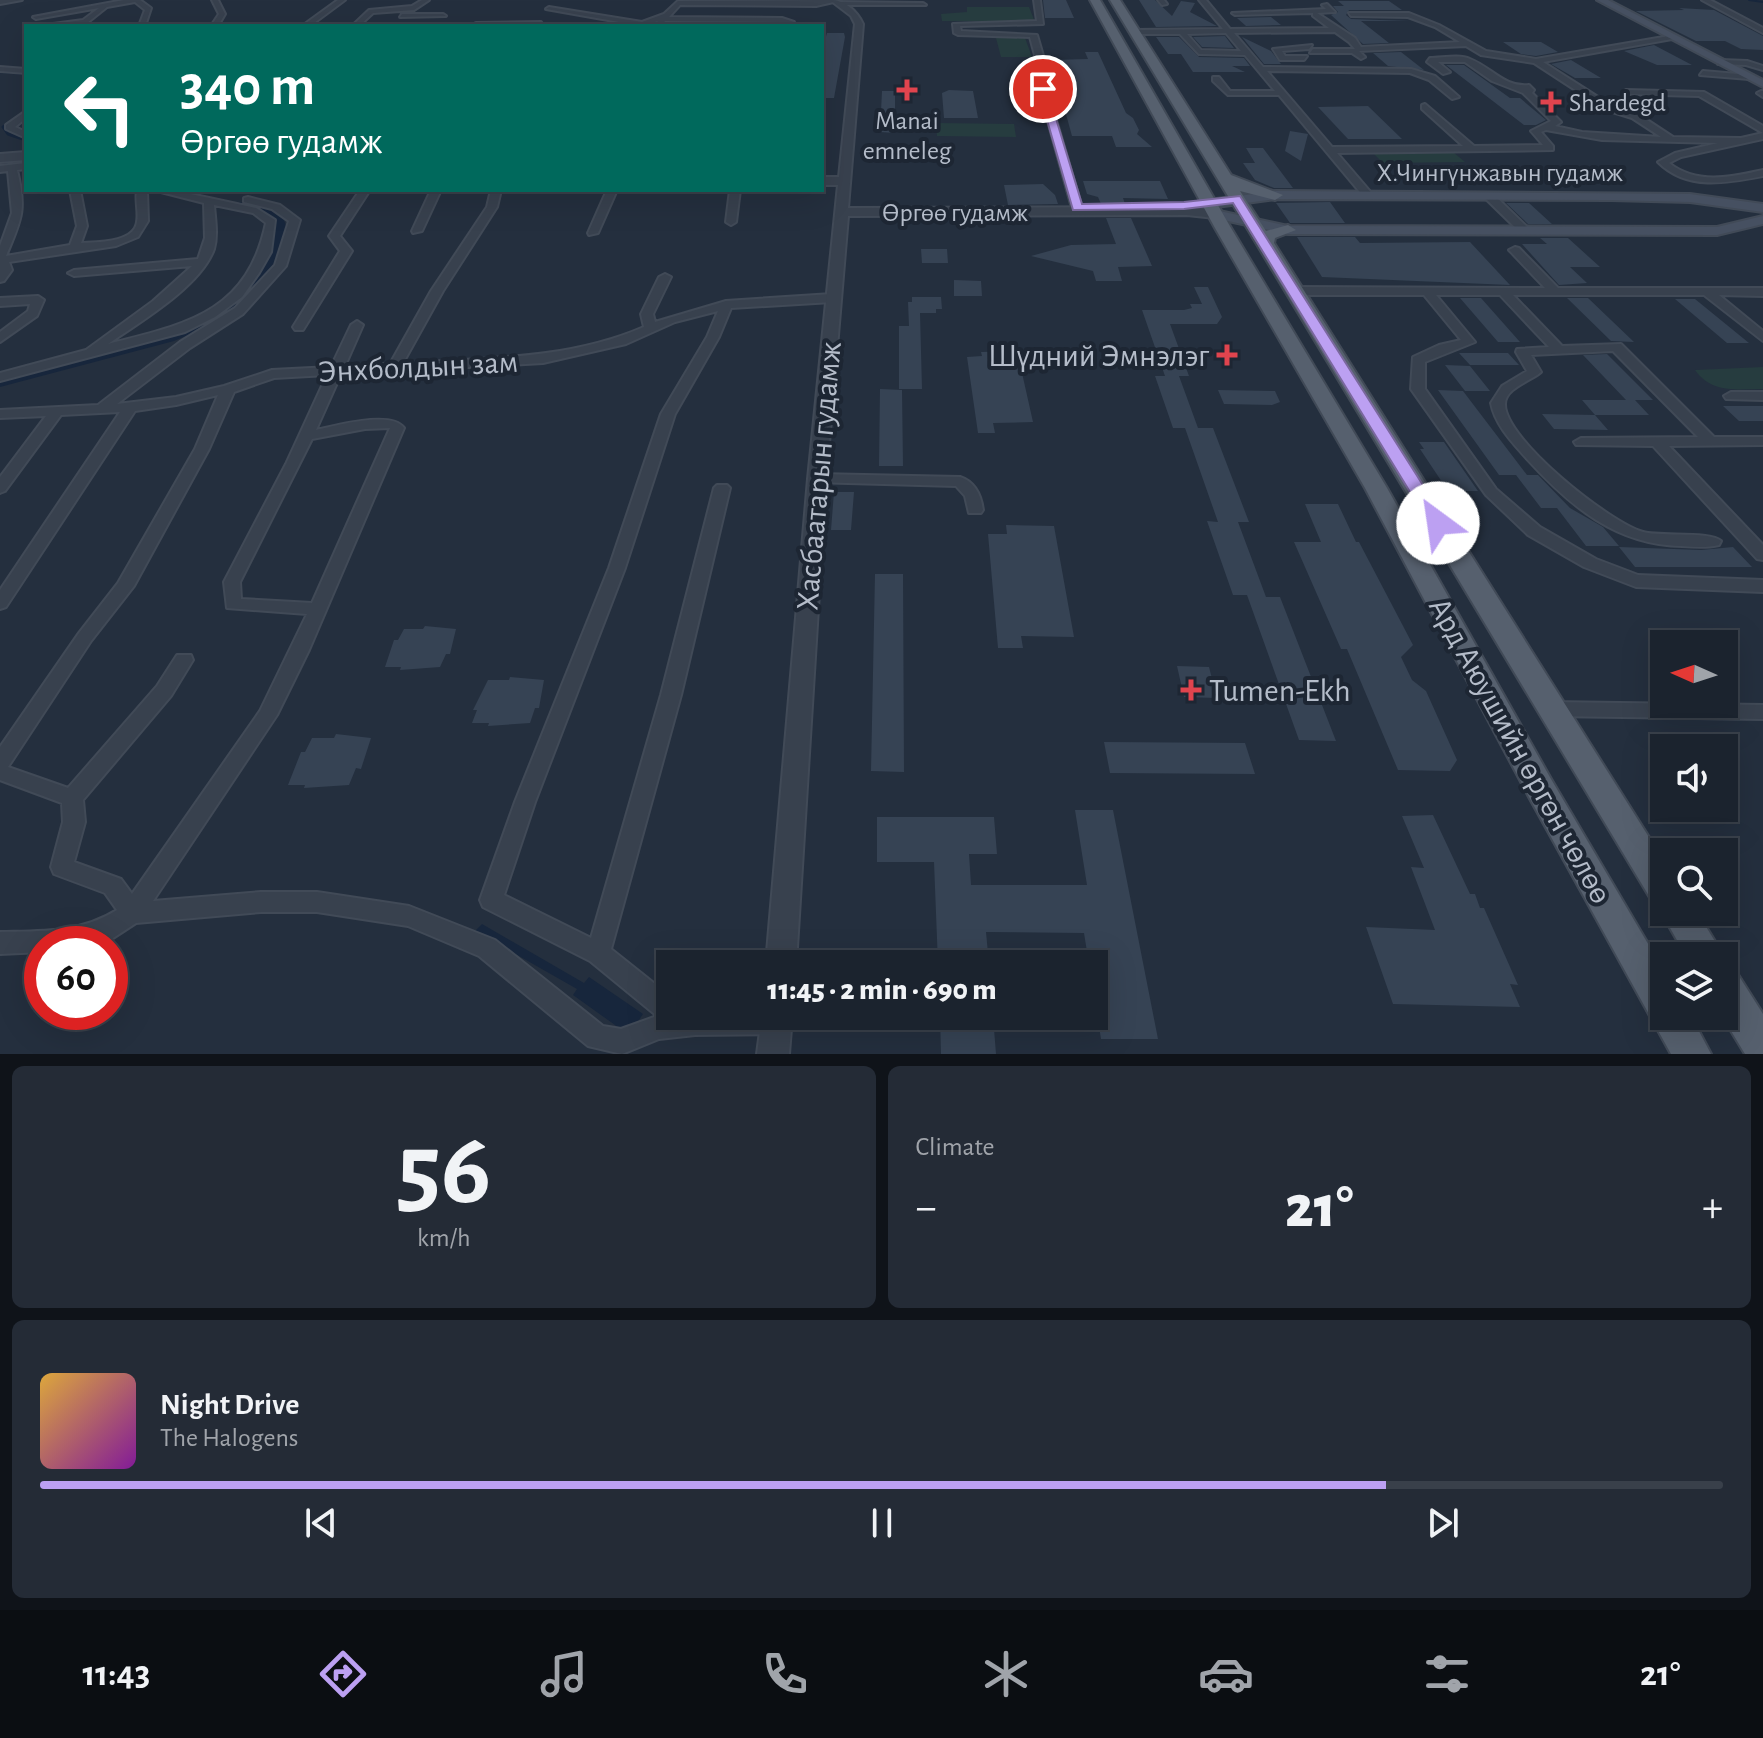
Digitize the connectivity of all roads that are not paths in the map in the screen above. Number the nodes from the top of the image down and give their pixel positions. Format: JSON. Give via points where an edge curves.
{"nodes":[{"id":1,"x":19,"y":0,"type":"edge"},
{"id":2,"x":136,"y":0,"type":"edge"},
{"id":3,"x":215,"y":0,"type":"edge"},
{"id":4,"x":342,"y":0,"type":"edge"},
{"id":5,"x":426,"y":0,"type":"edge"},
{"id":6,"x":559,"y":0,"type":"edge"},
{"id":7,"x":1037,"y":0,"type":"edge"},
{"id":8,"x":1095,"y":0,"type":"edge"},
{"id":9,"x":1115,"y":0,"type":"edge"},
{"id":10,"x":1202,"y":0,"type":"edge"},
{"id":11,"x":1601,"y":0,"type":"edge"},
{"id":12,"x":1705,"y":0,"type":"edge"},
{"id":13,"x":0,"y":2,"type":"edge"},
{"id":14,"x":674,"y":2,"type":"edge"},
{"id":15,"x":728,"y":2,"type":"edge"},
{"id":16,"x":836,"y":2,"type":"edge"},
{"id":17,"x":1241,"y":3,"type":"dead end"},
{"id":18,"x":1265,"y":3,"type":"dead end"},
{"id":19,"x":923,"y":5,"type":"dead end"},
{"id":20,"x":1325,"y":5,"type":"dead end"},
{"id":21,"x":105,"y":6,"type":"junction"},
{"id":22,"x":398,"y":9,"type":"junction"},
{"id":23,"x":549,"y":9,"type":"junction"},
{"id":24,"x":1271,"y":12,"type":"junction"},
{"id":25,"x":1235,"y":13,"type":"dead end"},
{"id":26,"x":1351,"y":14,"type":"dead end"},
{"id":27,"x":1315,"y":15,"type":"dead end"},
{"id":28,"x":443,"y":16,"type":"dead end"},
{"id":29,"x":36,"y":17,"type":"dead end"},
{"id":30,"x":667,"y":17,"type":"junction"},
{"id":31,"x":718,"y":20,"type":"junction"},
{"id":32,"x":691,"y":23,"type":"edge"},
{"id":33,"x":66,"y":24,"type":"edge"},
{"id":34,"x":143,"y":24,"type":"edge"},
{"id":35,"x":216,"y":24,"type":"edge"},
{"id":36,"x":308,"y":24,"type":"edge"},
{"id":37,"x":357,"y":24,"type":"edge"},
{"id":38,"x":541,"y":24,"type":"edge"},
{"id":39,"x":659,"y":24,"type":"edge"},
{"id":40,"x":789,"y":24,"type":"edge"},
{"id":41,"x":1335,"y":30,"type":"junction"},
{"id":42,"x":1291,"y":31,"type":"junction"},
{"id":43,"x":1763,"y":31,"type":"edge"},
{"id":44,"x":1135,"y":32,"type":"junction"},
{"id":45,"x":1182,"y":32,"type":"junction"},
{"id":46,"x":1229,"y":32,"type":"junction"},
{"id":47,"x":1672,"y":37,"type":"junction"},
{"id":48,"x":1467,"y":44,"type":"junction"},
{"id":49,"x":1311,"y":49,"type":"junction"},
{"id":50,"x":1248,"y":53,"type":"junction"},
{"id":51,"x":1484,"y":53,"type":"junction"},
{"id":52,"x":1321,"y":58,"type":"junction"},
{"id":53,"x":1536,"y":61,"type":"junction"},
{"id":54,"x":1721,"y":62,"type":"junction"},
{"id":55,"x":1495,"y":66,"type":"dead end"},
{"id":56,"x":1763,"y":68,"type":"edge"},
{"id":57,"x":1262,"y":69,"type":"junction"},
{"id":58,"x":0,"y":70,"type":"edge"},
{"id":59,"x":24,"y":71,"type":"edge"},
{"id":60,"x":1446,"y":72,"type":"dead end"},
{"id":61,"x":1703,"y":73,"type":"dead end"},
{"id":62,"x":1508,"y":74,"type":"dead end"},
{"id":63,"x":1749,"y":77,"type":"junction"},
{"id":64,"x":1216,"y":79,"type":"dead end"},
{"id":65,"x":1141,"y":81,"type":"junction"},
{"id":66,"x":1166,"y":83,"type":"junction"},
{"id":67,"x":1763,"y":84,"type":"edge"},
{"id":68,"x":1528,"y":92,"type":"junction"},
{"id":69,"x":1626,"y":92,"type":"dead end"},
{"id":70,"x":1282,"y":93,"type":"junction"},
{"id":71,"x":1455,"y":97,"type":"dead end"},
{"id":72,"x":1425,"y":107,"type":"dead end"},
{"id":73,"x":24,"y":116,"type":"edge"},
{"id":74,"x":1763,"y":119,"type":"edge"},
{"id":75,"x":1746,"y":120,"type":"junction"},
{"id":76,"x":1547,"y":127,"type":"junction"},
{"id":77,"x":1763,"y":133,"type":"edge"},
{"id":78,"x":24,"y":134,"type":"edge"},
{"id":79,"x":1671,"y":140,"type":"junction"},
{"id":80,"x":1743,"y":141,"type":"junction"},
{"id":81,"x":1472,"y":149,"type":"junction"},
{"id":82,"x":1331,"y":150,"type":"junction"},
{"id":83,"x":24,"y":156,"type":"edge"},
{"id":84,"x":0,"y":158,"type":"edge"},
{"id":85,"x":6,"y":168,"type":"edge"},
{"id":86,"x":1763,"y":173,"type":"edge"},
{"id":87,"x":824,"y":181,"type":"edge"},
{"id":88,"x":843,"y":181,"type":"junction"},
{"id":89,"x":75,"y":192,"type":"edge"},
{"id":90,"x":141,"y":192,"type":"edge"},
{"id":91,"x":167,"y":192,"type":"edge"},
{"id":92,"x":209,"y":192,"type":"edge"},
{"id":93,"x":364,"y":192,"type":"edge"},
{"id":94,"x":435,"y":192,"type":"edge"},
{"id":95,"x":496,"y":192,"type":"edge"},
{"id":96,"x":611,"y":192,"type":"edge"},
{"id":97,"x":735,"y":192,"type":"edge"},
{"id":98,"x":1275,"y":195,"type":"joint"},
{"id":99,"x":1368,"y":195,"type":"junction"},
{"id":100,"x":1488,"y":195,"type":"junction"},
{"id":101,"x":1218,"y":197,"type":"junction"},
{"id":102,"x":209,"y":201,"type":"junction"},
{"id":103,"x":1077,"y":208,"type":"junction"},
{"id":104,"x":1763,"y":208,"type":"edge"},
{"id":105,"x":840,"y":210,"type":"junction"},
{"id":106,"x":1763,"y":220,"type":"edge"},
{"id":107,"x":1251,"y":221,"type":"junction"},
{"id":108,"x":731,"y":222,"type":"dead end"},
{"id":109,"x":1288,"y":230,"type":"junction"},
{"id":110,"x":1524,"y":230,"type":"junction"},
{"id":111,"x":417,"y":231,"type":"dead end"},
{"id":112,"x":593,"y":233,"type":"dead end"},
{"id":113,"x":1265,"y":244,"type":"junction"},
{"id":114,"x":76,"y":247,"type":"junction"},
{"id":115,"x":1515,"y":250,"type":"dead end"},
{"id":116,"x":1,"y":258,"type":"edge"},
{"id":117,"x":202,"y":262,"type":"junction"},
{"id":118,"x":74,"y":273,"type":"dead end"},
{"id":119,"x":665,"y":277,"type":"dead end"},
{"id":120,"x":0,"y":279,"type":"edge"},
{"id":121,"x":1295,"y":291,"type":"junction"},
{"id":122,"x":1427,"y":291,"type":"junction"},
{"id":123,"x":1504,"y":292,"type":"junction"},
{"id":124,"x":1555,"y":292,"type":"junction"},
{"id":125,"x":1707,"y":292,"type":"junction"},
{"id":126,"x":1763,"y":292,"type":"edge"},
{"id":127,"x":832,"y":298,"type":"junction"},
{"id":128,"x":0,"y":302,"type":"edge"},
{"id":129,"x":726,"y":305,"type":"junction"},
{"id":130,"x":357,"y":325,"type":"dead end"},
{"id":131,"x":299,"y":327,"type":"dead end"},
{"id":132,"x":650,"y":327,"type":"junction"},
{"id":133,"x":1763,"y":337,"type":"edge"},
{"id":134,"x":0,"y":338,"type":"edge"},
{"id":135,"x":1557,"y":348,"type":"junction"},
{"id":136,"x":85,"y":355,"type":"junction"},
{"id":137,"x":394,"y":368,"type":"junction"},
{"id":138,"x":335,"y":370,"type":"junction"},
{"id":139,"x":0,"y":377,"type":"edge"},
{"id":140,"x":228,"y":389,"type":"junction"},
{"id":141,"x":1731,"y":396,"type":"dead end"},
{"id":142,"x":1763,"y":396,"type":"edge"},
{"id":143,"x":130,"y":407,"type":"junction"},
{"id":144,"x":101,"y":409,"type":"junction"},
{"id":145,"x":56,"y":412,"type":"junction"},
{"id":146,"x":0,"y":414,"type":"edge"},
{"id":147,"x":306,"y":436,"type":"junction"},
{"id":148,"x":1763,"y":441,"type":"edge"},
{"id":149,"x":1581,"y":442,"type":"dead end"},
{"id":150,"x":1657,"y":442,"type":"junction"},
{"id":151,"x":1711,"y":442,"type":"junction"},
{"id":152,"x":817,"y":479,"type":"junction"},
{"id":153,"x":0,"y":488,"type":"edge"},
{"id":154,"x":722,"y":488,"type":"dead end"},
{"id":155,"x":1376,"y":488,"type":"junction"},
{"id":156,"x":1421,"y":497,"type":"junction"},
{"id":157,"x":975,"y":510,"type":"dead end"},
{"id":158,"x":1713,"y":541,"type":"dead end"},
{"id":159,"x":1763,"y":555,"type":"edge"},
{"id":160,"x":1763,"y":586,"type":"edge"},
{"id":161,"x":0,"y":603,"type":"edge"},
{"id":162,"x":317,"y":609,"type":"junction"},
{"id":163,"x":184,"y":660,"type":"dead end"},
{"id":164,"x":1551,"y":709,"type":"junction"},
{"id":165,"x":1763,"y":712,"type":"edge"},
{"id":166,"x":0,"y":763,"type":"edge"},
{"id":167,"x":0,"y":772,"type":"edge"},
{"id":168,"x":72,"y":798,"type":"junction"},
{"id":169,"x":1650,"y":868,"type":"edge"},
{"id":170,"x":132,"y":913,"type":"junction"},
{"id":171,"x":0,"y":943,"type":"edge"},
{"id":172,"x":782,"y":950,"type":"edge"},
{"id":173,"x":598,"y":953,"type":"junction"},
{"id":174,"x":1650,"y":981,"type":"edge"},
{"id":175,"x":656,"y":1000,"type":"edge"},
{"id":176,"x":1738,"y":1008,"type":"edge"},
{"id":177,"x":656,"y":1028,"type":"edge"},
{"id":178,"x":775,"y":1030,"type":"edge"},
{"id":179,"x":1678,"y":1030,"type":"edge"},
{"id":180,"x":1763,"y":1048,"type":"edge"},
{"id":181,"x":773,"y":1054,"type":"edge"},
{"id":182,"x":1692,"y":1054,"type":"edge"}],
"edges":[{"from":1,"to":13,"type":"street"},
{"from":2,"to":21,"type":"street"},
{"from":2,"to":34,"type":"street","via":[[149,9]]},
{"from":3,"to":35,"type":"street","via":[[222,14]]},
{"from":4,"to":36,"type":"street"},
{"from":5,"to":22,"type":"street"},
{"from":6,"to":23,"type":"street"},
{"from":7,"to":103,"type":"street","via":[[1041,23],[956,24],[958,33],[1033,35]]},
{"from":8,"to":65,"type":"main road"},
{"from":9,"to":44,"type":"main road"},
{"from":10,"to":46,"type":"street"},
{"from":11,"to":47,"type":"main road"},
{"from":12,"to":43,"type":"street"},
{"from":14,"to":15,"type":"street"},
{"from":14,"to":30,"type":"street"},
{"from":15,"to":16,"type":"street"},
{"from":15,"to":31,"type":"street"},
{"from":16,"to":19,"type":"street"},
{"from":16,"to":88,"type":"street","name":"Хасбаатарын гудамж","via":[[859,24]]},
{"from":17,"to":18,"type":"street"},
{"from":20,"to":24,"type":"street","via":[[1333,11]]},
{"from":21,"to":29,"type":"street"},
{"from":21,"to":33,"type":"street","via":[[85,22]]},
{"from":22,"to":28,"type":"street","via":[[397,16]]},
{"from":22,"to":37,"type":"street","via":[[368,12]]},
{"from":23,"to":30,"type":"street","via":[[643,24]]},
{"from":23,"to":38,"type":"street"},
{"from":24,"to":25,"type":"street"},
{"from":24,"to":42,"type":"street"},
{"from":26,"to":48,"type":"street","via":[[1409,15]]},
{"from":27,"to":41,"type":"street"},
{"from":30,"to":32,"type":"street"},
{"from":30,"to":39,"type":"street"},
{"from":31,"to":32,"type":"street"},
{"from":31,"to":40,"type":"street"},
{"from":41,"to":42,"type":"street"},
{"from":41,"to":48,"type":"street","via":[[1359,49]]},
{"from":42,"to":46,"type":"street"},
{"from":42,"to":49,"type":"street"},
{"from":44,"to":45,"type":"street"},
{"from":44,"to":66,"type":"main road"},
{"from":45,"to":46,"type":"street"},
{"from":45,"to":50,"type":"street","via":[[1199,52]]},
{"from":46,"to":50,"type":"street"},
{"from":47,"to":53,"type":"street"},
{"from":47,"to":54,"type":"main road"},
{"from":48,"to":51,"type":"street"},
{"from":49,"to":52,"type":"street"},
{"from":49,"to":52,"type":"street","via":[[1277,49],[1284,59]]},
{"from":49,"to":52,"type":"street","via":[[1354,51],[1362,58]]},
{"from":50,"to":57,"type":"street"},
{"from":51,"to":53,"type":"street"},
{"from":51,"to":55,"type":"street"},
{"from":53,"to":79,"type":"street"},
{"from":54,"to":56,"type":"street"},
{"from":54,"to":63,"type":"main road"},
{"from":57,"to":70,"type":"street"},
{"from":57,"to":71,"type":"street","via":[[1411,71],[1432,78]]},
{"from":58,"to":59,"type":"street"},
{"from":60,"to":68,"type":"street","via":[[1430,59],[1467,60]]},
{"from":61,"to":63,"type":"street"},
{"from":62,"to":68,"type":"street"},
{"from":63,"to":67,"type":"main road"},
{"from":64,"to":70,"type":"street","via":[[1228,93]]},
{"from":65,"to":66,"type":"main road"},
{"from":65,"to":101,"type":"main road"},
{"from":66,"to":101,"type":"main road"},
{"from":68,"to":76,"type":"street","via":[[1557,122]]},
{"from":69,"to":75,"type":"street","via":[[1701,94]]},
{"from":70,"to":82,"type":"street"},
{"from":72,"to":81,"type":"street"},
{"from":73,"to":78,"type":"street","via":[[9,127]]},
{"from":74,"to":75,"type":"street"},
{"from":75,"to":77,"type":"street"},
{"from":76,"to":79,"type":"street","via":[[1584,136]]},
{"from":76,"to":81,"type":"street","via":[[1535,131],[1550,148]]},
{"from":77,"to":80,"type":"street"},
{"from":79,"to":80,"type":"street"},
{"from":80,"to":86,"type":"street","via":[[1663,162],[1692,179]]},
{"from":81,"to":82,"type":"street"},
{"from":82,"to":99,"type":"street"},
{"from":83,"to":84,"type":"street"},
{"from":85,"to":116,"type":"street","via":[[19,215]]},
{"from":87,"to":88,"type":"street","name":"Өргөө гудамж"},
{"from":88,"to":105,"type":"street","name":"Хасбаатарын гудамж"},
{"from":89,"to":114,"type":"street","via":[[82,226]]},
{"from":90,"to":114,"type":"street","via":[[139,231],[129,238]]},
{"from":91,"to":102,"type":"street"},
{"from":92,"to":144,"type":"street","via":[[292,215],[294,231],[280,266],[234,315]]},
{"from":93,"to":131,"type":"street","via":[[334,236],[346,251]]},
{"from":94,"to":111,"type":"street"},
{"from":95,"to":137,"type":"street","via":[[492,207]]},
{"from":96,"to":112,"type":"street"},
{"from":97,"to":108,"type":"street"},
{"from":98,"to":99,"type":"main road","name":"Х.Чингүнжавын гудамж"},
{"from":98,"to":101,"type":"main road","via":[[1249,189]]},
{"from":99,"to":100,"type":"main road","name":"Х.Чингүнжавын гудамж"},
{"from":100,"to":104,"type":"main road","name":"Х.Чингүнжавын гудамж","via":[[1671,197]]},
{"from":100,"to":110,"type":"street"},
{"from":101,"to":103,"type":"street","name":"Өргөө гудамж"},
{"from":101,"to":105,"type":"street","name":"Өргөө гудамж","via":[[1187,211]]},
{"from":101,"to":107,"type":"main road","name":"Ард Аюушийн өргөн чөлөө"},
{"from":101,"to":155,"type":"main road","name":"Ард Аюушийн өргөн чөлөө"},
{"from":102,"to":117,"type":"street","via":[[212,239]]},
{"from":102,"to":136,"type":"street","via":[[256,211],[271,222],[265,252],[238,294],[181,329]]},
{"from":103,"to":105,"type":"street","name":"Өргөө гудамж"},
{"from":105,"to":127,"type":"street","name":"Хасбаатарын гудамж"},
{"from":106,"to":110,"type":"main road","name":"Х.Чингүнжавын гудамж","via":[[1717,231]]},
{"from":107,"to":109,"type":"main road","name":"Х.Чингүнжавын гудамж"},
{"from":107,"to":113,"type":"main road","name":"Ард Аюушийн өргөн чөлөө"},
{"from":109,"to":110,"type":"main road","name":"Х.Чингүнжавын гудамж"},
{"from":109,"to":113,"type":"main road","via":[[1268,235]]},
{"from":113,"to":121,"type":"main road","name":"Ард Аюушийн өргөн чөлөө"},
{"from":114,"to":116,"type":"street"},
{"from":115,"to":124,"type":"street"},
{"from":116,"to":120,"type":"street","via":[[6,270]]},
{"from":117,"to":118,"type":"street"},
{"from":117,"to":136,"type":"street","via":[[177,288]]},
{"from":119,"to":132,"type":"street","via":[[647,314]]},
{"from":121,"to":122,"type":"street"},
{"from":121,"to":156,"type":"main road","name":"Ард Аюушийн өргөн чөлөө"},
{"from":122,"to":123,"type":"street"},
{"from":122,"to":160,"type":"street","via":[[1469,342],[1418,360],[1418,389],[1514,516],[1562,548],[1636,581]]},
{"from":123,"to":124,"type":"street"},
{"from":123,"to":135,"type":"street"},
{"from":124,"to":125,"type":"street"},
{"from":125,"to":126,"type":"street"},
{"from":125,"to":133,"type":"street"},
{"from":127,"to":129,"type":"street","name":"Энхболдын зам"},
{"from":127,"to":152,"type":"street","name":"Хасбаатарын гудамж"},
{"from":128,"to":134,"type":"street","via":[[38,300],[33,313]]},
{"from":129,"to":132,"type":"street","name":"Энхболдын зам"},
{"from":129,"to":173,"type":"street","via":[[668,414],[617,568],[491,900]]},
{"from":130,"to":138,"type":"street"},
{"from":132,"to":137,"type":"street","name":"Энхболдын зам","via":[[610,344],[543,359]]},
{"from":135,"to":151,"type":"street","via":[[1616,347]]},
{"from":135,"to":158,"type":"street","via":[[1522,352],[1534,372],[1498,399],[1498,410],[1518,439],[1572,496],[1632,533],[1661,540]]},
{"from":136,"to":139,"type":"street"},
{"from":137,"to":138,"type":"street","name":"Энхболдын зам"},
{"from":138,"to":140,"type":"street","name":"Энхболдын зам","via":[[272,374]]},
{"from":138,"to":147,"type":"street"},
{"from":140,"to":143,"type":"street","name":"Энхболдын зам"},
{"from":140,"to":166,"type":"street","via":[[202,449],[125,586]]},
{"from":141,"to":142,"type":"street"},
{"from":143,"to":144,"type":"street","name":"Энхболдын зам"},
{"from":143,"to":161,"type":"street"},
{"from":144,"to":145,"type":"street","name":"Энхболдын зам"},
{"from":145,"to":146,"type":"street","name":"Энхболдын зам"},
{"from":145,"to":153,"type":"street"},
{"from":147,"to":162,"type":"street","via":[[232,582],[230,601]]},
{"from":147,"to":162,"type":"street","via":[[365,425],[397,428]]},
{"from":148,"to":151,"type":"street"},
{"from":149,"to":150,"type":"street"},
{"from":150,"to":151,"type":"street"},
{"from":150,"to":159,"type":"street"},
{"from":152,"to":157,"type":"street","via":[[960,482],[973,495]]},
{"from":152,"to":172,"type":"street","name":"Хасбаатарын гудамж"},
{"from":154,"to":173,"type":"street","via":[[671,695]]},
{"from":155,"to":156,"type":"main road","via":[[1402,502]]},
{"from":155,"to":174,"type":"main road","name":"Ард Аюушийн өргөн чөлөө"},
{"from":156,"to":164,"type":"main road","name":"Ард Аюушийн өргөн чөлөө"},
{"from":162,"to":170,"type":"street","via":[[267,715]]},
{"from":163,"to":168,"type":"street","via":[[164,691]]},
{"from":164,"to":165,"type":"street"},
{"from":164,"to":169,"type":"main road","name":"Ард Аюушийн өргөн чөлөө"},
{"from":167,"to":168,"type":"street"},
{"from":168,"to":170,"type":"street","via":[[74,822],[62,867],[113,886]]},
{"from":170,"to":171,"type":"street","via":[[102,932],[61,941]]},
{"from":170,"to":177,"type":"street","via":[[317,902],[409,916],[487,948],[597,1037],[621,1042]]},
{"from":173,"to":175,"type":"street"},
{"from":176,"to":180,"type":"main road"},
{"from":178,"to":181,"type":"street"},
{"from":179,"to":182,"type":"main road"}]}
